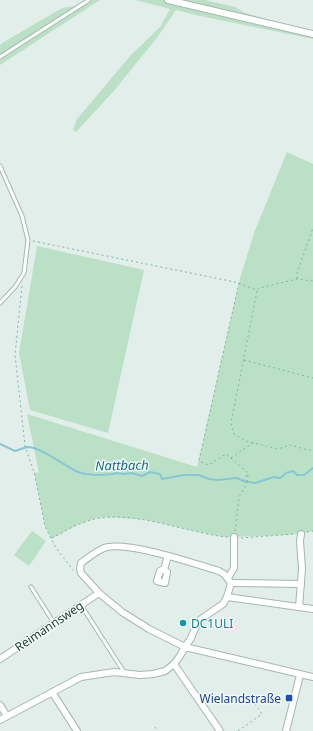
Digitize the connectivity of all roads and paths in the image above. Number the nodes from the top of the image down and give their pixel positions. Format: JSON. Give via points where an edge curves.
{"nodes":[{"id":1,"x":89,"y":0,"type":"edge"},
{"id":2,"x":168,"y":0,"type":"edge"},
{"id":3,"x":313,"y":34,"type":"edge"},
{"id":4,"x":0,"y":57,"type":"edge"},
{"id":5,"x":0,"y":166,"type":"edge"},
{"id":6,"x":313,"y":228,"type":"edge"},
{"id":7,"x":28,"y":240,"type":"junction"},
{"id":8,"x":23,"y":275,"type":"junction"},
{"id":9,"x":297,"y":279,"type":"junction"},
{"id":10,"x":313,"y":281,"type":"edge"},
{"id":11,"x":238,"y":283,"type":"junction"},
{"id":12,"x":257,"y":290,"type":"junction"},
{"id":13,"x":0,"y":303,"type":"edge"},
{"id":14,"x":244,"y":360,"type":"junction"},
{"id":15,"x":313,"y":378,"type":"edge"},
{"id":16,"x":254,"y":443,"type":"junction"},
{"id":17,"x":313,"y":450,"type":"edge"},
{"id":18,"x":248,"y":473,"type":"junction"},
{"id":19,"x":247,"y":483,"type":"junction"},
{"id":20,"x":299,"y":534,"type":"joint"},
{"id":21,"x":234,"y":537,"type":"junction"},
{"id":22,"x":51,"y":539,"type":"junction"},
{"id":23,"x":168,"y":556,"type":"junction"},
{"id":24,"x":164,"y":569,"type":"dead end"},
{"id":25,"x":81,"y":573,"type":"junction"},
{"id":26,"x":229,"y":580,"type":"junction"},
{"id":27,"x":301,"y":584,"type":"junction"},
{"id":28,"x":31,"y":587,"type":"dead end"},
{"id":29,"x":99,"y":594,"type":"junction"},
{"id":30,"x":228,"y":597,"type":"junction"},
{"id":31,"x":81,"y":605,"type":"junction"},
{"id":32,"x":299,"y":606,"type":"junction"},
{"id":33,"x":313,"y":610,"type":"edge"},
{"id":34,"x":54,"y":623,"type":"junction"},
{"id":35,"x":185,"y":647,"type":"junction"},
{"id":36,"x":0,"y":659,"type":"edge"},
{"id":37,"x":174,"y":664,"type":"junction"},
{"id":38,"x":125,"y":673,"type":"junction"},
{"id":39,"x":300,"y":674,"type":"junction"},
{"id":40,"x":313,"y":678,"type":"edge"},
{"id":41,"x":52,"y":692,"type":"junction"},
{"id":42,"x":250,"y":697,"type":"dead end"},
{"id":43,"x":0,"y":705,"type":"edge"},
{"id":44,"x":7,"y":716,"type":"junction"},
{"id":45,"x":0,"y":720,"type":"edge"},
{"id":46,"x":155,"y":727,"type":"dead end"},
{"id":47,"x":77,"y":731,"type":"edge"},
{"id":48,"x":158,"y":731,"type":"edge"},
{"id":49,"x":220,"y":731,"type":"edge"},
{"id":50,"x":238,"y":731,"type":"edge"},
{"id":51,"x":286,"y":731,"type":"edge"}],
"edges":[{"from":1,"to":4,"type":"lane"},
{"from":2,"to":3,"type":"street"},
{"from":5,"to":7,"type":"lane","via":[[22,216]]},
{"from":6,"to":9,"type":"path"},
{"from":7,"to":8,"type":"lane"},
{"from":7,"to":11,"type":"path"},
{"from":8,"to":13,"type":"lane"},
{"from":8,"to":22,"type":"path","via":[[15,355],[25,446]]},
{"from":9,"to":10,"type":"path"},
{"from":9,"to":12,"type":"path"},
{"from":11,"to":12,"type":"path"},
{"from":11,"to":18,"type":"path","via":[[200,461],[208,465],[226,454]]},
{"from":12,"to":14,"type":"path"},
{"from":14,"to":15,"type":"path"},
{"from":14,"to":16,"type":"path","via":[[231,424],[234,434]]},
{"from":16,"to":17,"type":"path","via":[[278,449],[290,445]]},
{"from":16,"to":18,"type":"path","via":[[231,459]]},
{"from":18,"to":19,"type":"path"},
{"from":18,"to":19,"type":"path","via":[[243,481]]},
{"from":19,"to":21,"type":"path","via":[[239,497]]},
{"from":20,"to":21,"type":"path"},
{"from":20,"to":27,"type":"street"},
{"from":21,"to":22,"type":"path","via":[[212,535],[147,520],[109,517],[79,524]]},
{"from":21,"to":26,"type":"street","via":[[234,568]]},
{"from":22,"to":25,"type":"path","via":[[72,570]]},
{"from":23,"to":24,"type":"street"},
{"from":23,"to":25,"type":"street","via":[[118,546],[105,548],[81,563]]},
{"from":23,"to":26,"type":"street","via":[[219,571]]},
{"from":25,"to":29,"type":"street"},
{"from":26,"to":27,"type":"street"},
{"from":26,"to":30,"type":"street"},
{"from":27,"to":32,"type":"street"},
{"from":28,"to":34,"type":"lane"},
{"from":29,"to":31,"type":"street","name":"Reimannsweg"},
{"from":29,"to":35,"type":"street","via":[[149,629]]},
{"from":30,"to":32,"type":"street"},
{"from":30,"to":35,"type":"street","via":[[223,604],[201,619]]},
{"from":31,"to":34,"type":"street","name":"Reimannsweg"},
{"from":31,"to":38,"type":"lane"},
{"from":32,"to":33,"type":"street"},
{"from":34,"to":36,"type":"street","name":"Reimannsweg"},
{"from":35,"to":37,"type":"street"},
{"from":35,"to":39,"type":"street"},
{"from":37,"to":38,"type":"street","via":[[165,671],[153,674]]},
{"from":37,"to":49,"type":"street"},
{"from":38,"to":41,"type":"street","via":[[81,677]]},
{"from":39,"to":40,"type":"street"},
{"from":39,"to":51,"type":"street"},
{"from":41,"to":44,"type":"street"},
{"from":41,"to":47,"type":"street"},
{"from":42,"to":50,"type":"path","via":[[262,714]]},
{"from":43,"to":44,"type":"street"},
{"from":44,"to":45,"type":"street"},
{"from":46,"to":48,"type":"path"}]}
